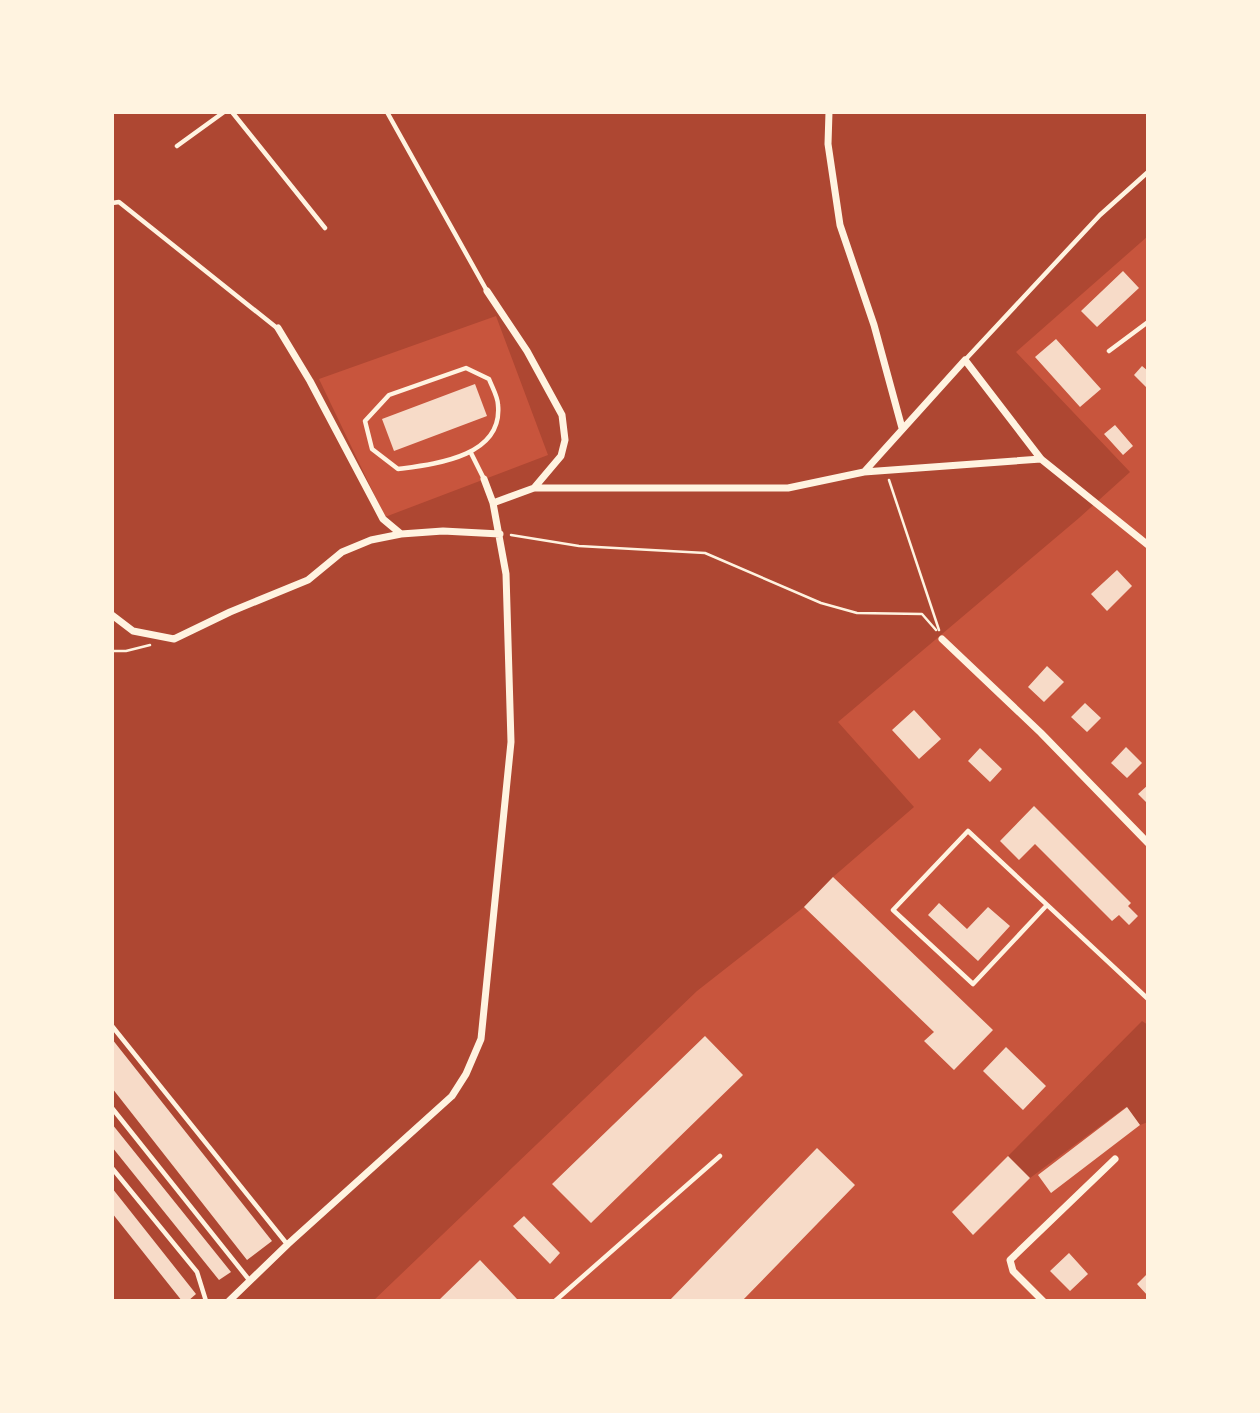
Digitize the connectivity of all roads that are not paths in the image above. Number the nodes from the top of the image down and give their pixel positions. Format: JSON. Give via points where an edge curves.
{"nodes":[{"id":1,"x":224,"y":112,"type":"edge"},
{"id":2,"x":232,"y":112,"type":"edge"},
{"id":3,"x":387,"y":112,"type":"edge"},
{"id":4,"x":829,"y":112,"type":"edge"},
{"id":5,"x":177,"y":146,"type":"dead end"},
{"id":6,"x":1148,"y":172,"type":"edge"},
{"id":7,"x":112,"y":203,"type":"edge"},
{"id":8,"x":325,"y":228,"type":"dead end"},
{"id":9,"x":487,"y":292,"type":"joint"},
{"id":10,"x":1148,"y":322,"type":"edge"},
{"id":11,"x":278,"y":328,"type":"joint"},
{"id":12,"x":1109,"y":351,"type":"dead end"},
{"id":13,"x":965,"y":360,"type":"junction"},
{"id":14,"x":902,"y":428,"type":"junction"},
{"id":15,"x":471,"y":453,"type":"junction"},
{"id":16,"x":1041,"y":459,"type":"junction"},
{"id":17,"x":864,"y":472,"type":"junction"},
{"id":18,"x":484,"y":479,"type":"joint"},
{"id":19,"x":534,"y":488,"type":"junction"},
{"id":20,"x":493,"y":503,"type":"junction"},
{"id":21,"x":401,"y":534,"type":"junction"},
{"id":22,"x":500,"y":534,"type":"junction"},
{"id":23,"x":1148,"y":545,"type":"edge"},
{"id":24,"x":112,"y":615,"type":"edge"},
{"id":25,"x":942,"y":639,"type":"road end"},
{"id":26,"x":1148,"y":843,"type":"edge"},
{"id":27,"x":1047,"y":905,"type":"junction"},
{"id":28,"x":1148,"y":999,"type":"edge"},
{"id":29,"x":112,"y":1026,"type":"edge"},
{"id":30,"x":112,"y":1108,"type":"edge"},
{"id":31,"x":720,"y":1156,"type":"dead end"},
{"id":32,"x":1115,"y":1159,"type":"dead end"},
{"id":33,"x":112,"y":1168,"type":"edge"},
{"id":34,"x":288,"y":1244,"type":"junction"},
{"id":35,"x":250,"y":1281,"type":"junction"},
{"id":36,"x":206,"y":1301,"type":"edge"},
{"id":37,"x":229,"y":1301,"type":"edge"},
{"id":38,"x":555,"y":1301,"type":"edge"},
{"id":39,"x":1043,"y":1301,"type":"edge"}],
"edges":[{"from":1,"to":5,"type":"lane"},
{"from":2,"to":8,"type":"lane"},
{"from":3,"to":9,"type":"lane"},
{"from":4,"to":14,"type":"street","via":[[828,144],[841,225]]},
{"from":6,"to":13,"type":"lane","via":[[1100,215]]},
{"from":7,"to":11,"type":"lane","via":[[119,202]]},
{"from":9,"to":19,"type":"street","via":[[562,415],[565,440],[561,456]]},
{"from":10,"to":12,"type":"lane"},
{"from":11,"to":21,"type":"street","via":[[383,519]]},
{"from":13,"to":14,"type":"street"},
{"from":13,"to":16,"type":"street"},
{"from":14,"to":17,"type":"street"},
{"from":15,"to":15,"type":"lane","via":[[398,470],[372,449],[365,421],[389,395],[467,368],[489,379],[498,405],[494,430]]},
{"from":15,"to":18,"type":"lane"},
{"from":16,"to":17,"type":"street"},
{"from":16,"to":23,"type":"street"},
{"from":17,"to":19,"type":"street","via":[[788,488]]},
{"from":18,"to":20,"type":"street"},
{"from":19,"to":20,"type":"street"},
{"from":20,"to":22,"type":"street"},
{"from":21,"to":22,"type":"street"},
{"from":21,"to":24,"type":"street","via":[[342,552],[308,580],[174,639],[133,631]]},
{"from":22,"to":34,"type":"street","via":[[506,574],[511,743],[481,1039],[452,1096]]},
{"from":25,"to":26,"type":"street"},
{"from":27,"to":27,"type":"lane","via":[[973,984],[894,910],[968,831]]},
{"from":27,"to":28,"type":"lane"},
{"from":29,"to":34,"type":"lane"},
{"from":30,"to":35,"type":"lane"},
{"from":31,"to":38,"type":"lane"},
{"from":32,"to":39,"type":"street","via":[[1010,1260],[1013,1271]]},
{"from":33,"to":36,"type":"lane","via":[[197,1272]]},
{"from":34,"to":35,"type":"street"},
{"from":35,"to":37,"type":"street"}]}
